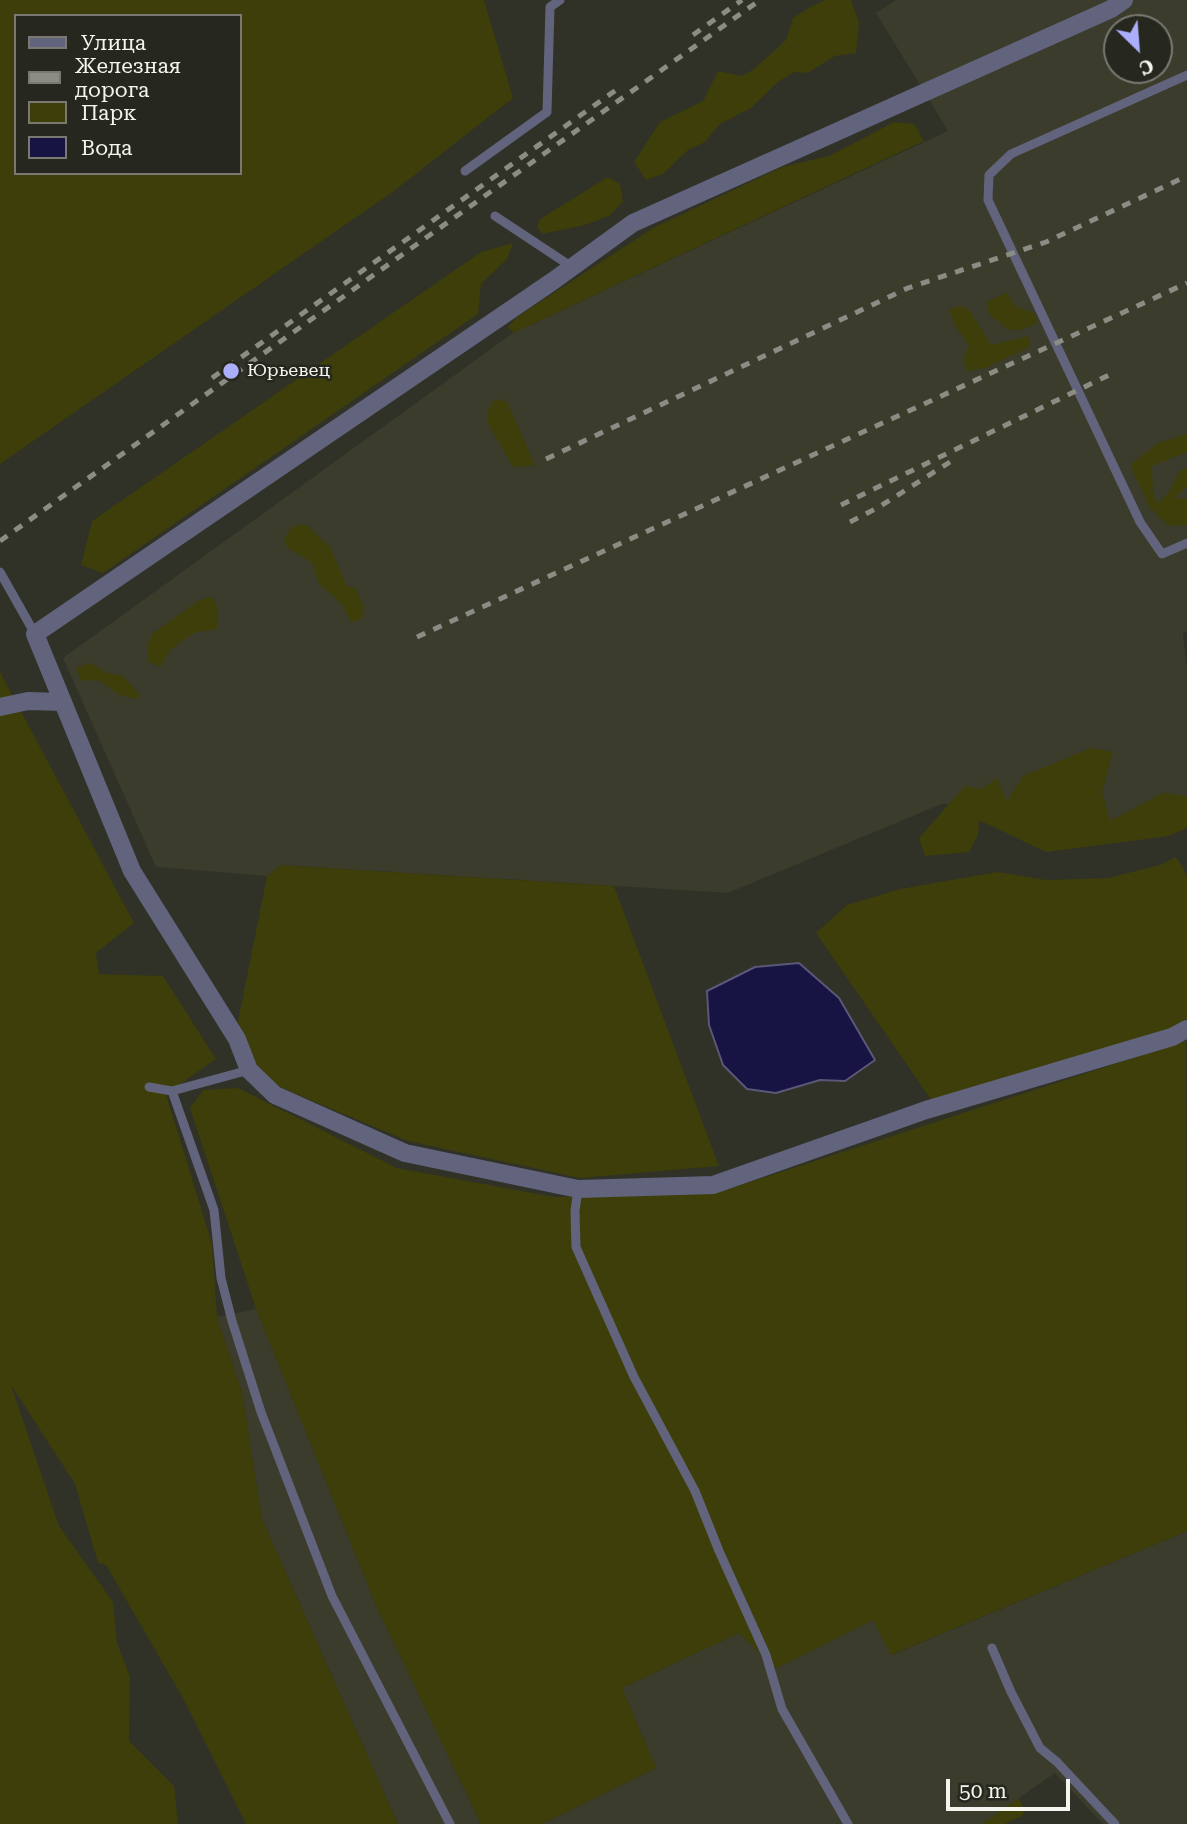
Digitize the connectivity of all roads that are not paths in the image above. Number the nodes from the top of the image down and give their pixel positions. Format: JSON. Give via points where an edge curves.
{"nodes":[{"id":1,"x":559,"y":0,"type":"edge"},
{"id":2,"x":1124,"y":0,"type":"edge"},
{"id":3,"x":1187,"y":75,"type":"edge"},
{"id":4,"x":465,"y":171,"type":"dead end"},
{"id":5,"x":495,"y":216,"type":"dead end"},
{"id":6,"x":572,"y":267,"type":"junction"},
{"id":7,"x":1187,"y":543,"type":"edge"},
{"id":8,"x":0,"y":572,"type":"edge"},
{"id":9,"x":35,"y":634,"type":"junction"},
{"id":10,"x":63,"y":702,"type":"junction"},
{"id":11,"x":0,"y":707,"type":"edge"},
{"id":12,"x":1187,"y":1029,"type":"edge"},
{"id":13,"x":249,"y":1070,"type":"junction"},
{"id":14,"x":149,"y":1087,"type":"dead end"},
{"id":15,"x":172,"y":1091,"type":"junction"},
{"id":16,"x":578,"y":1189,"type":"junction"},
{"id":17,"x":992,"y":1648,"type":"dead end"},
{"id":18,"x":450,"y":1824,"type":"edge"},
{"id":19,"x":848,"y":1824,"type":"edge"},
{"id":20,"x":1115,"y":1824,"type":"edge"}],
"edges":[{"from":1,"to":4,"type":"lane","via":[[550,7],[547,112]]},
{"from":2,"to":6,"type":"street","via":[[633,223]]},
{"from":3,"to":7,"type":"lane","via":[[1011,154],[989,175],[988,200],[1140,522],[1162,554]]},
{"from":5,"to":6,"type":"lane"},
{"from":6,"to":9,"type":"street"},
{"from":8,"to":9,"type":"lane"},
{"from":9,"to":10,"type":"street"},
{"from":10,"to":11,"type":"street","via":[[27,701]]},
{"from":10,"to":13,"type":"street","via":[[132,871],[237,1039]]},
{"from":12,"to":16,"type":"street","via":[[926,1110],[713,1185]]},
{"from":13,"to":15,"type":"lane"},
{"from":13,"to":16,"type":"street","via":[[275,1095],[405,1153]]},
{"from":14,"to":15,"type":"lane"},
{"from":15,"to":18,"type":"lane","via":[[214,1210],[221,1278],[261,1412],[332,1596]]},
{"from":16,"to":19,"type":"lane","via":[[576,1247],[634,1377],[695,1491],[766,1655],[782,1709]]},
{"from":17,"to":20,"type":"lane","via":[[1040,1748]]}]}
